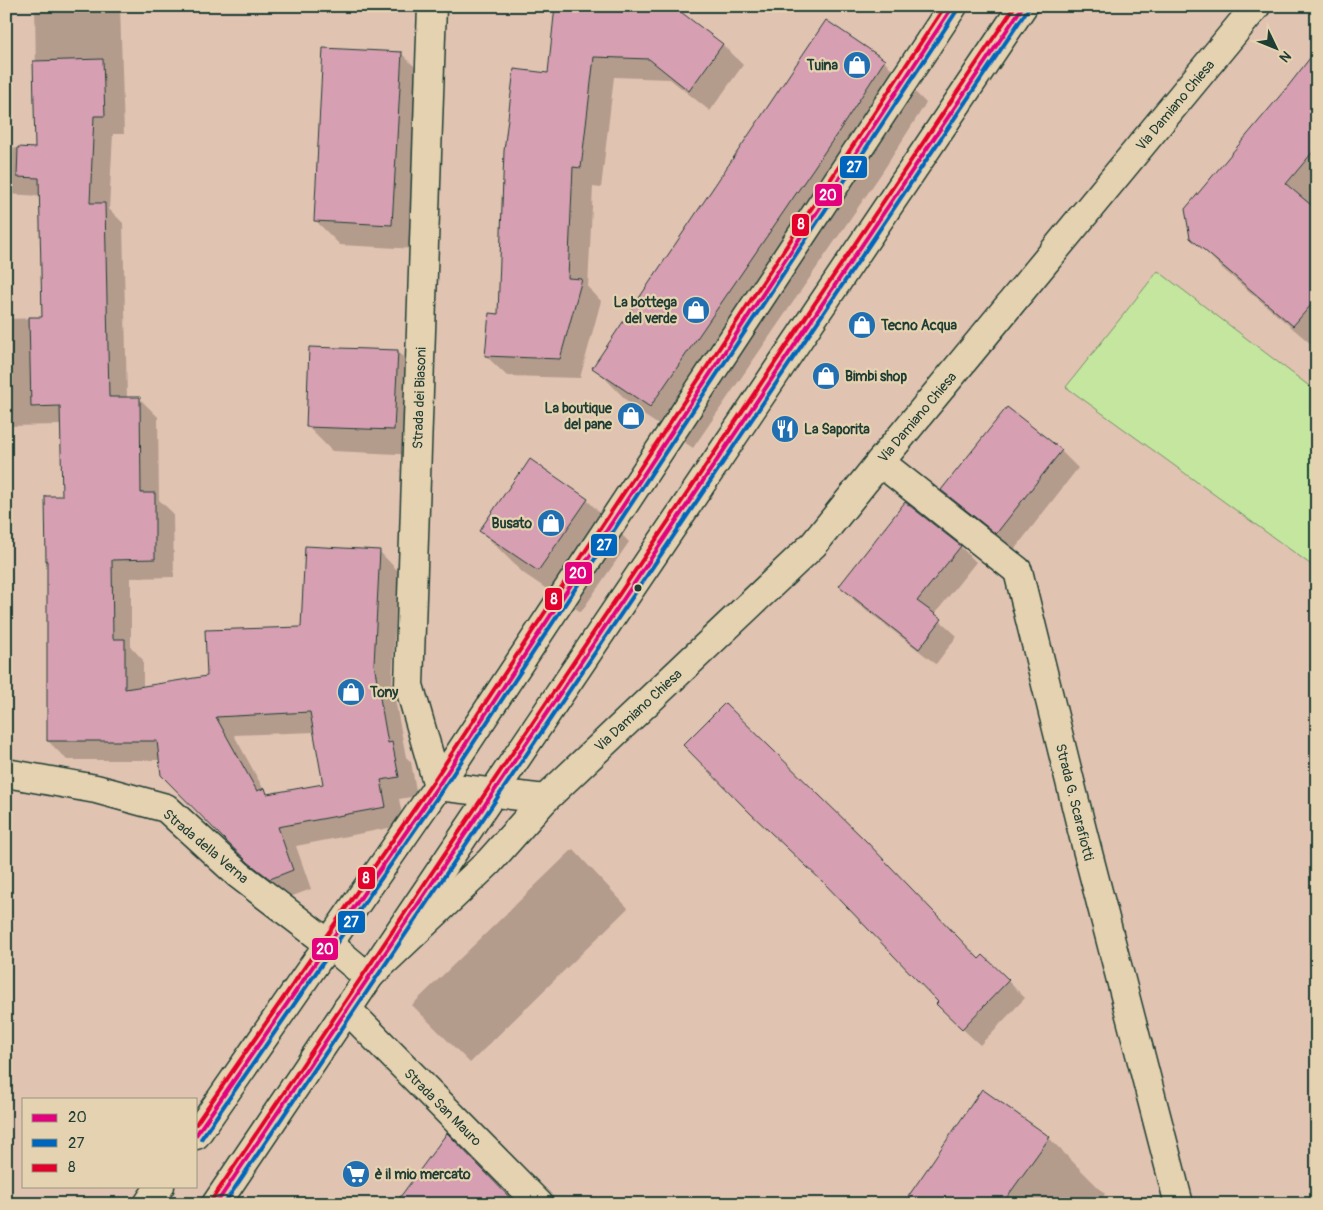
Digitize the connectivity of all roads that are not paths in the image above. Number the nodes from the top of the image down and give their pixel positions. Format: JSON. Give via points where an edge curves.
{"nodes":[{"id":1,"x":432,"y":6,"type":"edge"},
{"id":2,"x":953,"y":6,"type":"edge"},
{"id":3,"x":1023,"y":6,"type":"edge"},
{"id":4,"x":1256,"y":6,"type":"edge"},
{"id":5,"x":880,"y":462,"type":"junction"},
{"id":6,"x":6,"y":773,"type":"edge"},
{"id":7,"x":438,"y":786,"type":"junction"},
{"id":8,"x":493,"y":792,"type":"junction"},
{"id":9,"x":545,"y":799,"type":"junction"},
{"id":10,"x":328,"y":944,"type":"junction"},
{"id":11,"x":368,"y":978,"type":"junction"},
{"id":12,"x":347,"y":1009,"type":"junction"},
{"id":13,"x":198,"y":1132,"type":"edge"},
{"id":14,"x":159,"y":1188,"type":"edge"},
{"id":15,"x":148,"y":1204,"type":"edge"},
{"id":16,"x":216,"y":1204,"type":"edge"},
{"id":17,"x":539,"y":1204,"type":"edge"},
{"id":18,"x":1179,"y":1204,"type":"edge"}],
"edges":[{"from":1,"to":7,"type":"street","name":"Strada dei Biasoni","via":[[409,685]]},
{"from":2,"to":7,"type":"street"},
{"from":3,"to":8,"type":"street"},
{"from":4,"to":5,"type":"street","name":"Via Damiano Chiesa"},
{"from":5,"to":9,"type":"street","name":"Via Damiano Chiesa","via":[[814,544]]},
{"from":5,"to":18,"type":"street","name":"Strada G. Scarafiotti","via":[[1018,571]]},
{"from":6,"to":10,"type":"street","name":"Strada della Verna","via":[[96,789],[166,808],[239,875]]},
{"from":7,"to":8,"type":"street"},
{"from":7,"to":10,"type":"street"},
{"from":8,"to":9,"type":"street"},
{"from":8,"to":11,"type":"street"},
{"from":9,"to":11,"type":"street","name":"Via Damiano Chiesa","via":[[489,862]]},
{"from":10,"to":11,"type":"street","name":"Strada della Verna"},
{"from":10,"to":13,"type":"street"},
{"from":11,"to":12,"type":"street"},
{"from":12,"to":16,"type":"street"},
{"from":12,"to":17,"type":"street","name":"Strada San Mauro"},
{"from":14,"to":15,"type":"street"}]}
